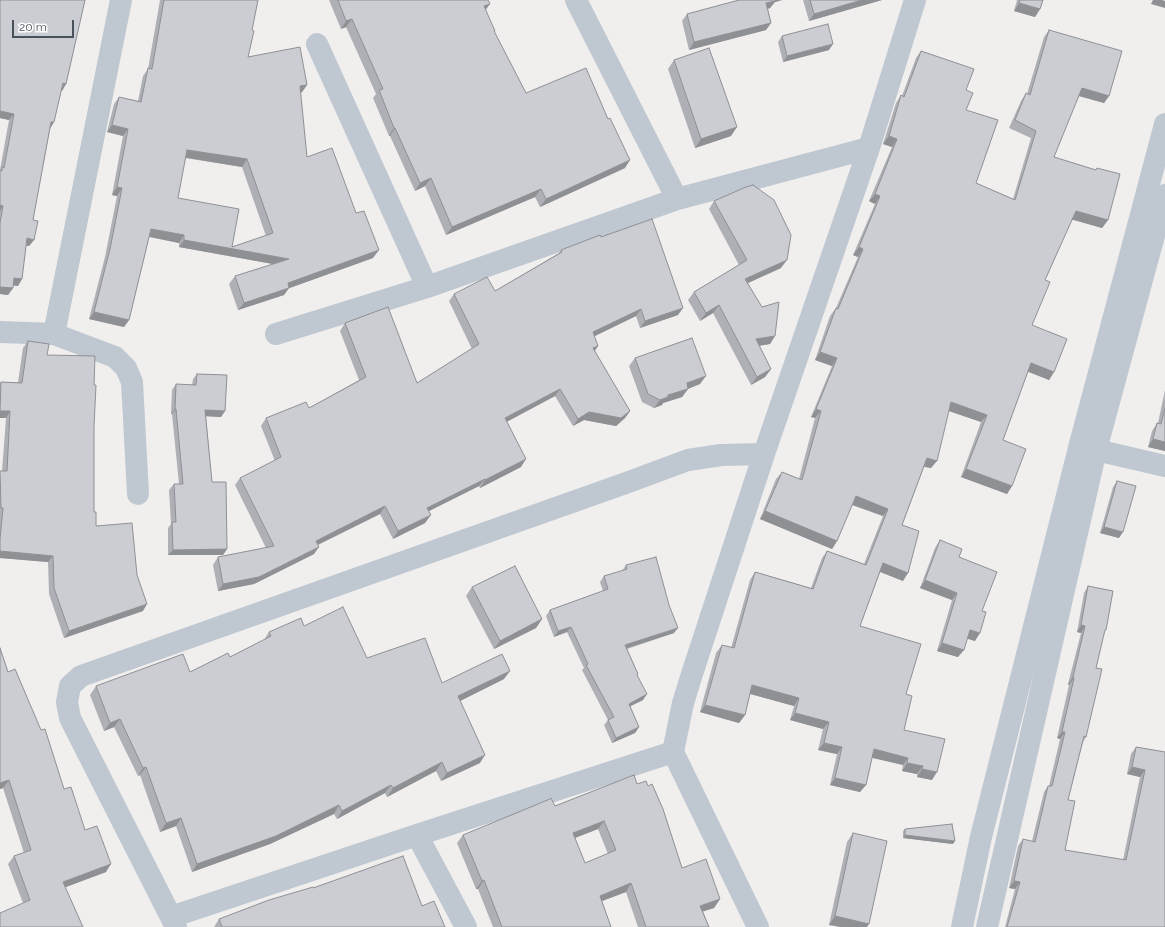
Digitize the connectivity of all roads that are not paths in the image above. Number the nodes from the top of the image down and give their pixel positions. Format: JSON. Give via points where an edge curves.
{"nodes":[{"id":1,"x":121,"y":0,"type":"edge"},
{"id":2,"x":576,"y":0,"type":"edge"},
{"id":3,"x":915,"y":0,"type":"edge"},
{"id":4,"x":317,"y":44,"type":"dead end"},
{"id":5,"x":1165,"y":124,"type":"edge"},
{"id":6,"x":869,"y":148,"type":"junction"},
{"id":7,"x":1165,"y":195,"type":"edge"},
{"id":8,"x":677,"y":199,"type":"junction"},
{"id":9,"x":427,"y":286,"type":"junction"},
{"id":10,"x":0,"y":332,"type":"edge"},
{"id":11,"x":54,"y":334,"type":"junction"},
{"id":12,"x":276,"y":334,"type":"dead end"},
{"id":13,"x":1096,"y":450,"type":"junction"},
{"id":14,"x":764,"y":454,"type":"junction"},
{"id":15,"x":1165,"y":466,"type":"edge"},
{"id":16,"x":138,"y":494,"type":"dead end"},
{"id":17,"x":1008,"y":730,"type":"junction"},
{"id":18,"x":1031,"y":736,"type":"junction"},
{"id":19,"x":672,"y":752,"type":"junction"},
{"id":20,"x":417,"y":835,"type":"junction"},
{"id":21,"x":174,"y":922,"type":"edge"},
{"id":22,"x":466,"y":927,"type":"edge"},
{"id":23,"x":758,"y":927,"type":"edge"},
{"id":24,"x":962,"y":927,"type":"edge"},
{"id":25,"x":987,"y":927,"type":"edge"}],
"edges":[{"from":1,"to":11,"type":"street"},
{"from":2,"to":8,"type":"street"},
{"from":3,"to":6,"type":"street"},
{"from":4,"to":9,"type":"street"},
{"from":5,"to":17,"type":"street"},
{"from":6,"to":8,"type":"street"},
{"from":6,"to":14,"type":"street"},
{"from":7,"to":13,"type":"street"},
{"from":8,"to":9,"type":"street"},
{"from":9,"to":12,"type":"street"},
{"from":10,"to":11,"type":"street"},
{"from":11,"to":16,"type":"street","via":[[115,357],[126,368],[132,382]]},
{"from":13,"to":15,"type":"street"},
{"from":13,"to":18,"type":"street"},
{"from":14,"to":19,"type":"street","via":[[683,703]]},
{"from":14,"to":21,"type":"street","via":[[721,455],[688,460],[81,676],[70,686],[66,702],[70,718]]},
{"from":17,"to":18,"type":"street"},
{"from":17,"to":24,"type":"street"},
{"from":18,"to":25,"type":"street"},
{"from":19,"to":20,"type":"street"},
{"from":19,"to":23,"type":"street"},
{"from":20,"to":21,"type":"street"},
{"from":20,"to":22,"type":"street"}]}
